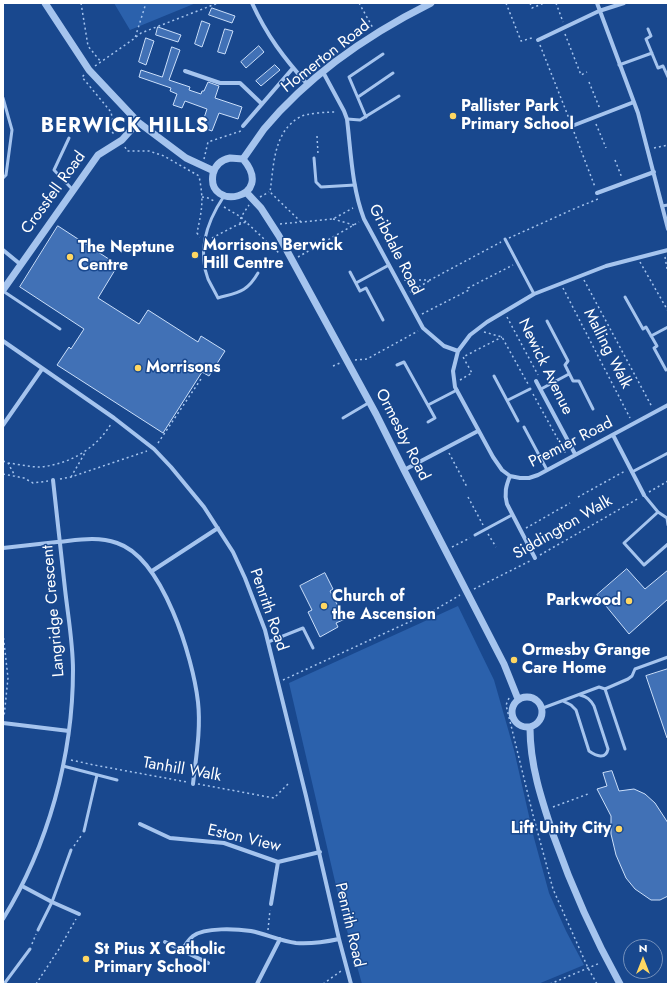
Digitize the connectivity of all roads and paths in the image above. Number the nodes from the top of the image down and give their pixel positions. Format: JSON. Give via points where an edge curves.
{"nodes":[{"id":1,"x":46,"y":3,"type":"edge"},
{"id":2,"x":81,"y":3,"type":"edge"},
{"id":3,"x":146,"y":3,"type":"edge"},
{"id":4,"x":218,"y":3,"type":"edge"},
{"id":5,"x":252,"y":3,"type":"edge"},
{"id":6,"x":359,"y":3,"type":"edge"},
{"id":7,"x":431,"y":3,"type":"edge"},
{"id":8,"x":506,"y":3,"type":"edge"},
{"id":9,"x":530,"y":3,"type":"edge"},
{"id":10,"x":544,"y":3,"type":"edge"},
{"id":11,"x":556,"y":3,"type":"edge"},
{"id":12,"x":597,"y":3,"type":"edge"},
{"id":13,"x":624,"y":3,"type":"edge"},
{"id":14,"x":421,"y":5,"type":"edge"},
{"id":15,"x":599,"y":11,"type":"junction"},
{"id":16,"x":564,"y":28,"type":"junction"},
{"id":17,"x":648,"y":29,"type":"dead end"},
{"id":18,"x":376,"y":33,"type":"junction"},
{"id":19,"x":135,"y":38,"type":"junction"},
{"id":20,"x":538,"y":40,"type":"junction"},
{"id":21,"x":652,"y":53,"type":"junction"},
{"id":22,"x":384,"y":54,"type":"dead end"},
{"id":23,"x":101,"y":62,"type":"junction"},
{"id":24,"x":619,"y":65,"type":"junction"},
{"id":25,"x":293,"y":68,"type":"junction"},
{"id":26,"x":89,"y":70,"type":"junction"},
{"id":27,"x":185,"y":71,"type":"dead end"},
{"id":28,"x":323,"y":72,"type":"junction"},
{"id":29,"x":587,"y":72,"type":"dead end"},
{"id":30,"x":392,"y":73,"type":"dead end"},
{"id":31,"x":668,"y":77,"type":"edge"},
{"id":32,"x":589,"y":82,"type":"dead end"},
{"id":33,"x":308,"y":85,"type":"junction"},
{"id":34,"x":399,"y":96,"type":"dead end"},
{"id":35,"x":358,"y":97,"type":"junction"},
{"id":36,"x":3,"y":98,"type":"edge"},
{"id":37,"x":634,"y":102,"type":"junction"},
{"id":38,"x":262,"y":104,"type":"junction"},
{"id":39,"x":344,"y":111,"type":"junction"},
{"id":40,"x":602,"y":114,"type":"junction"},
{"id":41,"x":366,"y":117,"type":"junction"},
{"id":42,"x":594,"y":117,"type":"junction"},
{"id":43,"x":347,"y":120,"type":"junction"},
{"id":44,"x":138,"y":122,"type":"junction"},
{"id":45,"x":243,"y":126,"type":"joint"},
{"id":46,"x":572,"y":126,"type":"junction"},
{"id":47,"x":316,"y":136,"type":"dead end"},
{"id":48,"x":69,"y":138,"type":"dead end"},
{"id":49,"x":122,"y":140,"type":"junction"},
{"id":50,"x":668,"y":145,"type":"edge"},
{"id":51,"x":606,"y":148,"type":"dead end"},
{"id":52,"x":648,"y":150,"type":"junction"},
{"id":53,"x":314,"y":158,"type":"joint"},
{"id":54,"x":243,"y":159,"type":"junction"},
{"id":55,"x":615,"y":160,"type":"dead end"},
{"id":56,"x":203,"y":166,"type":"junction"},
{"id":57,"x":214,"y":171,"type":"junction"},
{"id":58,"x":654,"y":172,"type":"junction"},
{"id":59,"x":199,"y":176,"type":"junction"},
{"id":60,"x":3,"y":178,"type":"edge"},
{"id":61,"x":623,"y":183,"type":"junction"},
{"id":62,"x":355,"y":185,"type":"junction"},
{"id":63,"x":73,"y":190,"type":"junction"},
{"id":64,"x":246,"y":192,"type":"junction"},
{"id":65,"x":597,"y":193,"type":"joint"},
{"id":66,"x":224,"y":196,"type":"junction"},
{"id":67,"x":202,"y":197,"type":"junction"},
{"id":68,"x":219,"y":204,"type":"junction"},
{"id":69,"x":358,"y":205,"type":"junction"},
{"id":70,"x":668,"y":205,"type":"edge"},
{"id":71,"x":662,"y":206,"type":"junction"},
{"id":72,"x":333,"y":219,"type":"junction"},
{"id":73,"x":364,"y":219,"type":"junction"},
{"id":74,"x":246,"y":222,"type":"junction"},
{"id":75,"x":301,"y":222,"type":"junction"},
{"id":76,"x":271,"y":224,"type":"junction"},
{"id":77,"x":354,"y":225,"type":"junction"},
{"id":78,"x":668,"y":229,"type":"edge"},
{"id":79,"x":505,"y":239,"type":"dead end"},
{"id":80,"x":204,"y":242,"type":"junction"},
{"id":81,"x":3,"y":250,"type":"edge"},
{"id":82,"x":666,"y":251,"type":"edge"},
{"id":83,"x":281,"y":256,"type":"dead end"},
{"id":84,"x":637,"y":257,"type":"junction"},
{"id":85,"x":293,"y":260,"type":"junction"},
{"id":86,"x":517,"y":263,"type":"junction"},
{"id":87,"x":20,"y":264,"type":"junction"},
{"id":88,"x":389,"y":265,"type":"junction"},
{"id":89,"x":258,"y":272,"type":"dead end"},
{"id":90,"x":350,"y":272,"type":"dead end"},
{"id":91,"x":668,"y":274,"type":"edge"},
{"id":92,"x":581,"y":275,"type":"junction"},
{"id":93,"x":430,"y":280,"type":"dead end"},
{"id":94,"x":356,"y":283,"type":"junction"},
{"id":95,"x":561,"y":283,"type":"junction"},
{"id":96,"x":3,"y":290,"type":"edge"},
{"id":97,"x":405,"y":294,"type":"junction"},
{"id":98,"x":534,"y":294,"type":"junction"},
{"id":99,"x":625,"y":297,"type":"dead end"},
{"id":100,"x":668,"y":311,"type":"edge"},
{"id":101,"x":504,"y":312,"type":"junction"},
{"id":102,"x":416,"y":316,"type":"junction"},
{"id":103,"x":383,"y":320,"type":"dead end"},
{"id":104,"x":547,"y":321,"type":"dead end"},
{"id":105,"x":668,"y":327,"type":"edge"},
{"id":106,"x":60,"y":328,"type":"dead end"},
{"id":107,"x":423,"y":328,"type":"junction"},
{"id":108,"x":651,"y":336,"type":"junction"},
{"id":109,"x":502,"y":338,"type":"dead end"},
{"id":110,"x":3,"y":341,"type":"edge"},
{"id":111,"x":458,"y":352,"type":"junction"},
{"id":112,"x":347,"y":360,"type":"junction"},
{"id":113,"x":397,"y":365,"type":"dead end"},
{"id":114,"x":333,"y":366,"type":"dead end"},
{"id":115,"x":42,"y":369,"type":"junction"},
{"id":116,"x":666,"y":370,"type":"dead end"},
{"id":117,"x":569,"y":374,"type":"junction"},
{"id":118,"x":494,"y":376,"type":"dead end"},
{"id":119,"x":201,"y":379,"type":"dead end"},
{"id":120,"x":536,"y":381,"type":"joint"},
{"id":121,"x":454,"y":383,"type":"junction"},
{"id":122,"x":530,"y":389,"type":"dead end"},
{"id":123,"x":541,"y":389,"type":"junction"},
{"id":124,"x":457,"y":390,"type":"junction"},
{"id":125,"x":508,"y":400,"type":"junction"},
{"id":126,"x":370,"y":402,"type":"junction"},
{"id":127,"x":428,"y":405,"type":"junction"},
{"id":128,"x":668,"y":405,"type":"edge"},
{"id":129,"x":593,"y":409,"type":"dead end"},
{"id":130,"x":655,"y":412,"type":"junction"},
{"id":131,"x":114,"y":418,"type":"junction"},
{"id":132,"x":343,"y":418,"type":"dead end"},
{"id":133,"x":518,"y":420,"type":"dead end"},
{"id":134,"x":428,"y":422,"type":"dead end"},
{"id":135,"x":633,"y":424,"type":"junction"},
{"id":136,"x":3,"y":425,"type":"edge"},
{"id":137,"x":524,"y":427,"type":"dead end"},
{"id":138,"x":478,"y":431,"type":"junction"},
{"id":139,"x":613,"y":435,"type":"junction"},
{"id":140,"x":446,"y":448,"type":"junction"},
{"id":141,"x":154,"y":449,"type":"junction"},
{"id":142,"x":86,"y":451,"type":"junction"},
{"id":143,"x":668,"y":453,"type":"edge"},
{"id":144,"x":575,"y":454,"type":"junction"},
{"id":145,"x":3,"y":461,"type":"edge"},
{"id":146,"x":8,"y":463,"type":"junction"},
{"id":147,"x":404,"y":470,"type":"junction"},
{"id":148,"x":547,"y":470,"type":"junction"},
{"id":149,"x":632,"y":470,"type":"junction"},
{"id":150,"x":3,"y":474,"type":"edge"},
{"id":151,"x":510,"y":476,"type":"junction"},
{"id":152,"x":15,"y":477,"type":"junction"},
{"id":153,"x":71,"y":477,"type":"junction"},
{"id":154,"x":52,"y":480,"type":"junction"},
{"id":155,"x":668,"y":481,"type":"edge"},
{"id":156,"x":467,"y":487,"type":"dead end"},
{"id":157,"x":644,"y":495,"type":"junction"},
{"id":158,"x":468,"y":496,"type":"dead end"},
{"id":159,"x":578,"y":496,"type":"dead end"},
{"id":160,"x":570,"y":503,"type":"dead end"},
{"id":161,"x":658,"y":512,"type":"junction"},
{"id":162,"x":512,"y":515,"type":"junction"},
{"id":163,"x":668,"y":525,"type":"edge"},
{"id":164,"x":218,"y":528,"type":"junction"},
{"id":165,"x":486,"y":529,"type":"junction"},
{"id":166,"x":520,"y":531,"type":"junction"},
{"id":167,"x":475,"y":535,"type":"joint"},
{"id":168,"x":60,"y":542,"type":"junction"},
{"id":169,"x":668,"y":544,"type":"edge"},
{"id":170,"x":3,"y":548,"type":"edge"},
{"id":171,"x":496,"y":548,"type":"dead end"},
{"id":172,"x":446,"y":551,"type":"junction"},
{"id":173,"x":534,"y":558,"type":"junction"},
{"id":174,"x":152,"y":571,"type":"junction"},
{"id":175,"x":467,"y":592,"type":"junction"},
{"id":176,"x":3,"y":633,"type":"edge"},
{"id":177,"x":268,"y":642,"type":"junction"},
{"id":178,"x":313,"y":648,"type":"dead end"},
{"id":179,"x":668,"y":657,"type":"edge"},
{"id":180,"x":278,"y":683,"type":"junction"},
{"id":181,"x":513,"y":686,"type":"junction"},
{"id":182,"x":605,"y":689,"type":"junction"},
{"id":183,"x":580,"y":695,"type":"junction"},
{"id":184,"x":518,"y":699,"type":"junction"},
{"id":185,"x":562,"y":701,"type":"junction"},
{"id":186,"x":543,"y":708,"type":"junction"},
{"id":187,"x":3,"y":723,"type":"edge"},
{"id":188,"x":530,"y":728,"type":"junction"},
{"id":189,"x":69,"y":730,"type":"junction"},
{"id":190,"x":625,"y":749,"type":"dead end"},
{"id":191,"x":65,"y":758,"type":"junction"},
{"id":192,"x":63,"y":766,"type":"junction"},
{"id":193,"x":97,"y":775,"type":"junction"},
{"id":194,"x":117,"y":780,"type":"dead end"},
{"id":195,"x":290,"y":782,"type":"dead end"},
{"id":196,"x":193,"y":784,"type":"junction"},
{"id":197,"x":588,"y":794,"type":"dead end"},
{"id":198,"x":545,"y":810,"type":"junction"},
{"id":199,"x":533,"y":815,"type":"junction"},
{"id":200,"x":140,"y":824,"type":"dead end"},
{"id":201,"x":84,"y":831,"type":"joint"},
{"id":202,"x":71,"y":850,"type":"joint"},
{"id":203,"x":320,"y":852,"type":"junction"},
{"id":204,"x":278,"y":862,"type":"junction"},
{"id":205,"x":22,"y":886,"type":"junction"},
{"id":206,"x":52,"y":902,"type":"junction"},
{"id":207,"x":271,"y":904,"type":"joint"},
{"id":208,"x":79,"y":914,"type":"joint"},
{"id":209,"x":3,"y":919,"type":"edge"},
{"id":210,"x":38,"y":930,"type":"joint"},
{"id":211,"x":267,"y":935,"type":"junction"},
{"id":212,"x":280,"y":939,"type":"junction"},
{"id":213,"x":339,"y":939,"type":"junction"},
{"id":214,"x":165,"y":942,"type":"dead end"},
{"id":215,"x":30,"y":949,"type":"joint"},
{"id":216,"x":182,"y":951,"type":"junction"},
{"id":217,"x":607,"y":960,"type":"junction"},
{"id":218,"x":208,"y":963,"type":"dead end"},
{"id":219,"x":346,"y":968,"type":"junction"},
{"id":220,"x":588,"y":968,"type":"junction"},
{"id":221,"x":4,"y":984,"type":"edge"},
{"id":222,"x":36,"y":984,"type":"edge"},
{"id":223,"x":257,"y":984,"type":"edge"},
{"id":224,"x":323,"y":984,"type":"edge"},
{"id":225,"x":351,"y":984,"type":"edge"},
{"id":226,"x":550,"y":984,"type":"edge"},
{"id":227,"x":597,"y":984,"type":"edge"},
{"id":228,"x":620,"y":984,"type":"edge"}],
"edges":[{"from":1,"to":26,"type":"street"},
{"from":2,"to":23,"type":"path","via":[[88,46]]},
{"from":3,"to":19,"type":"path"},
{"from":4,"to":19,"type":"path","via":[[141,32]]},
{"from":5,"to":25,"type":"street","via":[[276,47]]},
{"from":6,"to":18,"type":"path"},
{"from":7,"to":14,"type":"street","name":"Homerton Road"},
{"from":8,"to":20,"type":"path","via":[[521,41],[533,37]]},
{"from":9,"to":10,"type":"path","via":[[532,8]]},
{"from":11,"to":16,"type":"path"},
{"from":12,"to":15,"type":"street"},
{"from":13,"to":15,"type":"street"},
{"from":14,"to":18,"type":"street","name":"Homerton Road"},
{"from":15,"to":16,"type":"street"},
{"from":15,"to":24,"type":"street"},
{"from":16,"to":20,"type":"street"},
{"from":16,"to":29,"type":"path","via":[[581,74]]},
{"from":17,"to":21,"type":"lane","via":[[651,36],[646,39]]},
{"from":18,"to":28,"type":"street","name":"Homerton Road"},
{"from":19,"to":23,"type":"path"},
{"from":20,"to":46,"type":"path"},
{"from":21,"to":24,"type":"lane"},
{"from":21,"to":31,"type":"lane","via":[[658,68],[663,66]]},
{"from":22,"to":35,"type":"lane","via":[[349,77]]},
{"from":23,"to":26,"type":"path"},
{"from":24,"to":37,"type":"street"},
{"from":25,"to":33,"type":"street"},
{"from":25,"to":38,"type":"street"},
{"from":26,"to":44,"type":"street"},
{"from":26,"to":49,"type":"path","via":[[82,77],[111,112],[114,122],[110,130]]},
{"from":27,"to":38,"type":"street","via":[[220,83],[240,83]]},
{"from":28,"to":33,"type":"street","name":"Homerton Road"},
{"from":28,"to":39,"type":"street","name":"Gribdale Road"},
{"from":30,"to":35,"type":"lane"},
{"from":32,"to":40,"type":"path"},
{"from":33,"to":54,"type":"street","name":"Homerton Road","via":[[264,130]]},
{"from":34,"to":41,"type":"lane"},
{"from":35,"to":41,"type":"lane"},
{"from":36,"to":60,"type":"lane","via":[[12,130],[6,175]]},
{"from":37,"to":40,"type":"street"},
{"from":37,"to":52,"type":"street"},
{"from":38,"to":45,"type":"street"},
{"from":39,"to":43,"type":"street","name":"Gribdale Road"},
{"from":39,"to":75,"type":"path","via":[[301,116],[287,128],[276,148],[270,192]]},
{"from":40,"to":42,"type":"street"},
{"from":41,"to":43,"type":"lane","via":[[360,120]]},
{"from":42,"to":46,"type":"street"},
{"from":42,"to":51,"type":"path"},
{"from":43,"to":62,"type":"street","name":"Gribdale Road"},
{"from":44,"to":49,"type":"street","name":"Crossfell Road"},
{"from":44,"to":56,"type":"street","via":[[186,158]]},
{"from":45,"to":56,"type":"path","via":[[241,132],[208,142]]},
{"from":46,"to":65,"type":"path"},
{"from":47,"to":53,"type":"path","via":[[318,156]]},
{"from":48,"to":63,"type":"lane","via":[[54,170]]},
{"from":49,"to":59,"type":"path","via":[[127,151],[149,151],[164,156]]},
{"from":49,"to":63,"type":"street","name":"Crossfell Road","via":[[98,155]]},
{"from":50,"to":52,"type":"path"},
{"from":52,"to":58,"type":"street"},
{"from":53,"to":62,"type":"lane","via":[[316,182],[321,187]]},
{"from":54,"to":57,"type":"street","via":[[224,159],[218,163]]},
{"from":54,"to":64,"type":"street","via":[[252,172],[252,181]]},
{"from":55,"to":61,"type":"path"},
{"from":56,"to":57,"type":"street"},
{"from":56,"to":59,"type":"path"},
{"from":57,"to":66,"type":"street","via":[[214,185]]},
{"from":58,"to":61,"type":"street"},
{"from":58,"to":71,"type":"street"},
{"from":59,"to":67,"type":"path"},
{"from":61,"to":65,"type":"street"},
{"from":62,"to":69,"type":"street","name":"Gribdale Road"},
{"from":63,"to":87,"type":"street","name":"Crossfell Road"},
{"from":64,"to":66,"type":"street","via":[[239,197]]},
{"from":64,"to":76,"type":"street","name":"Ormesby Road"},
{"from":66,"to":68,"type":"lane"},
{"from":67,"to":68,"type":"path"},
{"from":67,"to":80,"type":"path","via":[[203,206],[197,233]]},
{"from":68,"to":74,"type":"path"},
{"from":68,"to":80,"type":"lane","via":[[212,216]]},
{"from":69,"to":72,"type":"path"},
{"from":69,"to":73,"type":"street","name":"Gribdale Road"},
{"from":70,"to":71,"type":"lane"},
{"from":71,"to":78,"type":"street"},
{"from":72,"to":75,"type":"path"},
{"from":72,"to":77,"type":"path"},
{"from":73,"to":77,"type":"path"},
{"from":73,"to":88,"type":"street","name":"Gribdale Road"},
{"from":74,"to":80,"type":"path"},
{"from":74,"to":83,"type":"path"},
{"from":75,"to":76,"type":"path"},
{"from":76,"to":85,"type":"street","name":"Ormesby Road"},
{"from":77,"to":85,"type":"path"},
{"from":79,"to":86,"type":"lane"},
{"from":80,"to":89,"type":"lane","via":[[206,270],[218,298],[244,290]]},
{"from":81,"to":87,"type":"street"},
{"from":82,"to":84,"type":"street"},
{"from":82,"to":91,"type":"path"},
{"from":84,"to":92,"type":"street"},
{"from":84,"to":100,"type":"path"},
{"from":85,"to":112,"type":"street","name":"Ormesby Road"},
{"from":86,"to":98,"type":"lane"},
{"from":86,"to":102,"type":"path"},
{"from":87,"to":96,"type":"street","name":"Crossfell Road"},
{"from":88,"to":94,"type":"lane"},
{"from":88,"to":97,"type":"street","name":"Gribdale Road"},
{"from":90,"to":94,"type":"lane"},
{"from":92,"to":95,"type":"street"},
{"from":92,"to":130,"type":"path","name":"Malling Walk"},
{"from":93,"to":97,"type":"path"},
{"from":94,"to":103,"type":"lane","via":[[360,291],[366,288]]},
{"from":95,"to":98,"type":"street"},
{"from":95,"to":135,"type":"path","name":"Malling Walk"},
{"from":96,"to":106,"type":"lane"},
{"from":97,"to":102,"type":"street","name":"Gribdale Road"},
{"from":98,"to":101,"type":"street"},
{"from":99,"to":108,"type":"lane","via":[[643,329],[646,327]]},
{"from":101,"to":111,"type":"street","via":[[470,335]]},
{"from":101,"to":120,"type":"path","name":"Newick Avenue","via":[[540,379]]},
{"from":102,"to":107,"type":"street","name":"Gribdale Road"},
{"from":104,"to":117,"type":"lane","via":[[568,361],[564,365]]},
{"from":105,"to":108,"type":"lane"},
{"from":107,"to":111,"type":"street","name":"Gribdale Road","via":[[444,346]]},
{"from":107,"to":112,"type":"path","via":[[367,359]]},
{"from":108,"to":116,"type":"lane","via":[[657,346],[654,348]]},
{"from":109,"to":121,"type":"path","via":[[464,357],[472,373]]},
{"from":110,"to":115,"type":"street","name":"Penrith Road"},
{"from":111,"to":121,"type":"street","via":[[454,365]]},
{"from":112,"to":114,"type":"path"},
{"from":112,"to":126,"type":"street","name":"Ormesby Road"},
{"from":113,"to":127,"type":"lane","via":[[404,362]]},
{"from":115,"to":131,"type":"street","name":"Penrith Road"},
{"from":115,"to":136,"type":"street"},
{"from":117,"to":123,"type":"lane"},
{"from":117,"to":129,"type":"lane","via":[[573,381],[579,381]]},
{"from":118,"to":125,"type":"lane"},
{"from":119,"to":141,"type":"path"},
{"from":120,"to":123,"type":"street","name":"Newick Avenue"},
{"from":121,"to":124,"type":"street","name":"Premier Road"},
{"from":122,"to":125,"type":"lane"},
{"from":123,"to":144,"type":"street","name":"Newick Avenue"},
{"from":124,"to":127,"type":"lane"},
{"from":124,"to":138,"type":"street","name":"Premier Road"},
{"from":125,"to":133,"type":"lane"},
{"from":126,"to":132,"type":"lane"},
{"from":126,"to":147,"type":"street","name":"Ormesby Road"},
{"from":127,"to":134,"type":"lane","via":[[435,418]]},
{"from":128,"to":130,"type":"street","name":"Premier Road"},
{"from":130,"to":135,"type":"street","name":"Premier Road"},
{"from":131,"to":141,"type":"street","name":"Penrith Road"},
{"from":131,"to":142,"type":"path","via":[[104,434]]},
{"from":135,"to":139,"type":"street","name":"Premier Road"},
{"from":137,"to":148,"type":"lane"},
{"from":138,"to":140,"type":"street"},
{"from":138,"to":151,"type":"street","name":"Premier Road","via":[[502,470]]},
{"from":139,"to":144,"type":"street","name":"Premier Road"},
{"from":139,"to":149,"type":"street"},
{"from":140,"to":147,"type":"street"},
{"from":140,"to":156,"type":"path"},
{"from":141,"to":153,"type":"path"},
{"from":141,"to":164,"type":"street","name":"Penrith Road","via":[[191,490]]},
{"from":142,"to":146,"type":"path","via":[[67,460],[38,467]]},
{"from":142,"to":153,"type":"path"},
{"from":143,"to":149,"type":"lane"},
{"from":144,"to":148,"type":"street","name":"Premier Road"},
{"from":145,"to":146,"type":"path"},
{"from":146,"to":152,"type":"path"},
{"from":147,"to":172,"type":"street","name":"Ormesby Road"},
{"from":148,"to":151,"type":"street","name":"Premier Road","via":[[529,478]]},
{"from":149,"to":157,"type":"street"},
{"from":149,"to":159,"type":"path"},
{"from":150,"to":152,"type":"path"},
{"from":151,"to":162,"type":"street","via":[[505,496]]},
{"from":152,"to":154,"type":"path","via":[[33,483]]},
{"from":153,"to":154,"type":"path"},
{"from":154,"to":168,"type":"street","name":"Langridge Crescent"},
{"from":155,"to":157,"type":"path","name":"Siddington Walk"},
{"from":157,"to":161,"type":"lane"},
{"from":157,"to":173,"type":"path","name":"Siddington Walk"},
{"from":158,"to":165,"type":"path"},
{"from":160,"to":166,"type":"path"},
{"from":161,"to":163,"type":"lane","via":[[667,518]]},
{"from":161,"to":169,"type":"lane","via":[[624,543],[644,565]]},
{"from":162,"to":165,"type":"lane"},
{"from":162,"to":166,"type":"street"},
{"from":164,"to":174,"type":"street"},
{"from":164,"to":177,"type":"street","name":"Penrith Road","via":[[245,578]]},
{"from":165,"to":167,"type":"lane"},
{"from":165,"to":171,"type":"path"},
{"from":166,"to":173,"type":"street"},
{"from":167,"to":172,"type":"path"},
{"from":168,"to":170,"type":"street"},
{"from":168,"to":174,"type":"street","via":[[91,538],[119,543],[143,560]]},
{"from":168,"to":189,"type":"street","name":"Langridge Crescent","via":[[72,642]]},
{"from":172,"to":175,"type":"street","name":"Ormesby Road"},
{"from":173,"to":175,"type":"path","name":"Siddington Walk"},
{"from":174,"to":196,"type":"street","via":[[175,616],[188,650],[194,678],[199,731]]},
{"from":175,"to":180,"type":"path","name":"Siddington Walk"},
{"from":175,"to":181,"type":"street","name":"Ormesby Road"},
{"from":176,"to":187,"type":"path","via":[[8,678]]},
{"from":177,"to":178,"type":"lane","via":[[303,628]]},
{"from":177,"to":180,"type":"street","name":"Penrith Road"},
{"from":179,"to":182,"type":"lane","via":[[635,669],[628,679]]},
{"from":180,"to":203,"type":"street","name":"Penrith Road"},
{"from":181,"to":184,"type":"street","name":"Ormesby Road"},
{"from":181,"to":199,"type":"path","via":[[506,705]]},
{"from":182,"to":183,"type":"lane","via":[[599,687]]},
{"from":182,"to":190,"type":"lane"},
{"from":183,"to":185,"type":"lane"},
{"from":183,"to":185,"type":"lane","via":[[586,696],[594,706],[608,749],[604,756],[594,755],[589,750],[576,710]]},
{"from":184,"to":186,"type":"street","via":[[534,699]]},
{"from":184,"to":188,"type":"street","via":[[512,709],[513,720],[517,725]]},
{"from":185,"to":186,"type":"lane"},
{"from":186,"to":188,"type":"street","via":[[538,723]]},
{"from":187,"to":189,"type":"street"},
{"from":188,"to":198,"type":"street","via":[[531,754]]},
{"from":189,"to":191,"type":"street","name":"Langridge Crescent"},
{"from":191,"to":192,"type":"street","name":"Langridge Crescent"},
{"from":191,"to":196,"type":"path","name":"Tanhill Walk"},
{"from":192,"to":193,"type":"lane"},
{"from":192,"to":205,"type":"street","name":"Langridge Crescent","via":[[44,832]]},
{"from":193,"to":194,"type":"lane"},
{"from":193,"to":201,"type":"lane"},
{"from":195,"to":196,"type":"path","name":"Tanhill Walk","via":[[274,798]]},
{"from":197,"to":198,"type":"path"},
{"from":198,"to":199,"type":"path"},
{"from":198,"to":217,"type":"street","via":[[566,869]]},
{"from":199,"to":220,"type":"path","via":[[553,889]]},
{"from":200,"to":204,"type":"street","name":"Eston View","via":[[170,838],[224,843]]},
{"from":201,"to":202,"type":"path"},
{"from":202,"to":206,"type":"lane"},
{"from":203,"to":204,"type":"street","name":"Eston View"},
{"from":203,"to":213,"type":"street","name":"Penrith Road"},
{"from":204,"to":207,"type":"street"},
{"from":205,"to":206,"type":"street"},
{"from":205,"to":209,"type":"street","name":"Langridge Crescent"},
{"from":206,"to":208,"type":"street"},
{"from":206,"to":210,"type":"lane"},
{"from":207,"to":211,"type":"path"},
{"from":208,"to":222,"type":"path"},
{"from":210,"to":215,"type":"path"},
{"from":211,"to":212,"type":"street"},
{"from":211,"to":216,"type":"street","via":[[236,930],[197,933]]},
{"from":212,"to":213,"type":"street","via":[[306,943]]},
{"from":212,"to":223,"type":"street"},
{"from":213,"to":219,"type":"street","name":"Penrith Road"},
{"from":214,"to":216,"type":"street"},
{"from":215,"to":221,"type":"lane"},
{"from":216,"to":218,"type":"street"},
{"from":217,"to":220,"type":"path"},
{"from":217,"to":228,"type":"street"},
{"from":219,"to":224,"type":"path"},
{"from":219,"to":225,"type":"street","name":"Penrith Road"},
{"from":220,"to":226,"type":"path"},
{"from":220,"to":227,"type":"path"}]}
